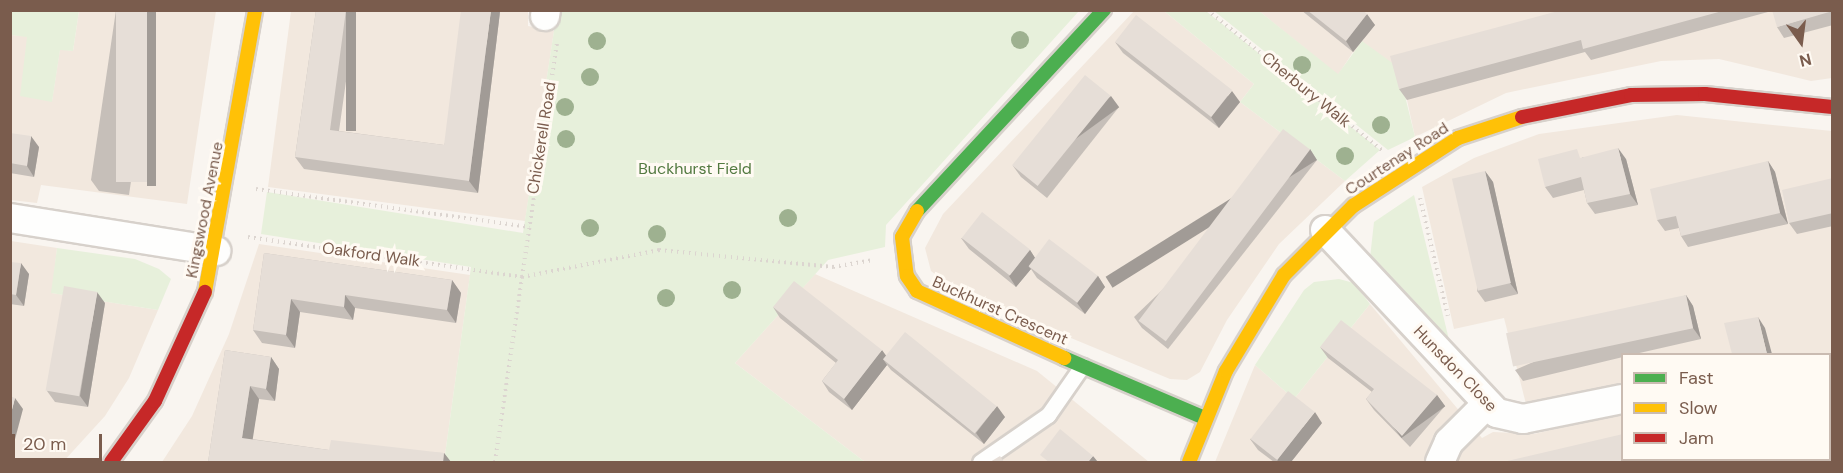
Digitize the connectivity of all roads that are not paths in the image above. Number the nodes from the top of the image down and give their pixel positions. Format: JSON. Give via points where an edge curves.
{"nodes":[{"id":1,"x":255,"y":10,"type":"edge"},
{"id":2,"x":1104,"y":10,"type":"edge"},
{"id":3,"x":1833,"y":107,"type":"edge"},
{"id":4,"x":10,"y":218,"type":"edge"},
{"id":5,"x":1325,"y":230,"type":"junction"},
{"id":6,"x":218,"y":242,"type":"junction"},
{"id":7,"x":1082,"y":366,"type":"junction"},
{"id":8,"x":1621,"y":399,"type":"edge"},
{"id":9,"x":1486,"y":405,"type":"junction"},
{"id":10,"x":1205,"y":418,"type":"junction"},
{"id":11,"x":112,"y":462,"type":"edge"},
{"id":12,"x":980,"y":462,"type":"edge"},
{"id":13,"x":1189,"y":462,"type":"edge"},
{"id":14,"x":1440,"y":462,"type":"edge"}],
"edges":[{"from":1,"to":6,"type":"street","name":"Kingswood Avenue"},
{"from":2,"to":7,"type":"street","name":"Buckhurst Crescent","via":[[911,217],[903,250],[910,283],[932,302]]},
{"from":3,"to":5,"type":"street","name":"Courtenay Road","via":[[1666,92],[1592,99],[1485,126],[1409,167]]},
{"from":4,"to":6,"type":"street"},
{"from":5,"to":9,"type":"street","name":"Hunsdon Close"},
{"from":5,"to":10,"type":"street","name":"Courtenay Road","via":[[1270,294]]},
{"from":6,"to":11,"type":"street","name":"Kingswood Avenue","via":[[184,344],[155,401]]},
{"from":7,"to":10,"type":"street","name":"Buckhurst Crescent"},
{"from":7,"to":12,"type":"lane","via":[[1048,415]]},
{"from":8,"to":9,"type":"street","name":"Hunsdon Close","via":[[1523,419]]},
{"from":9,"to":14,"type":"street","via":[[1449,442]]},
{"from":10,"to":13,"type":"street","name":"Courtenay Road"}]}
